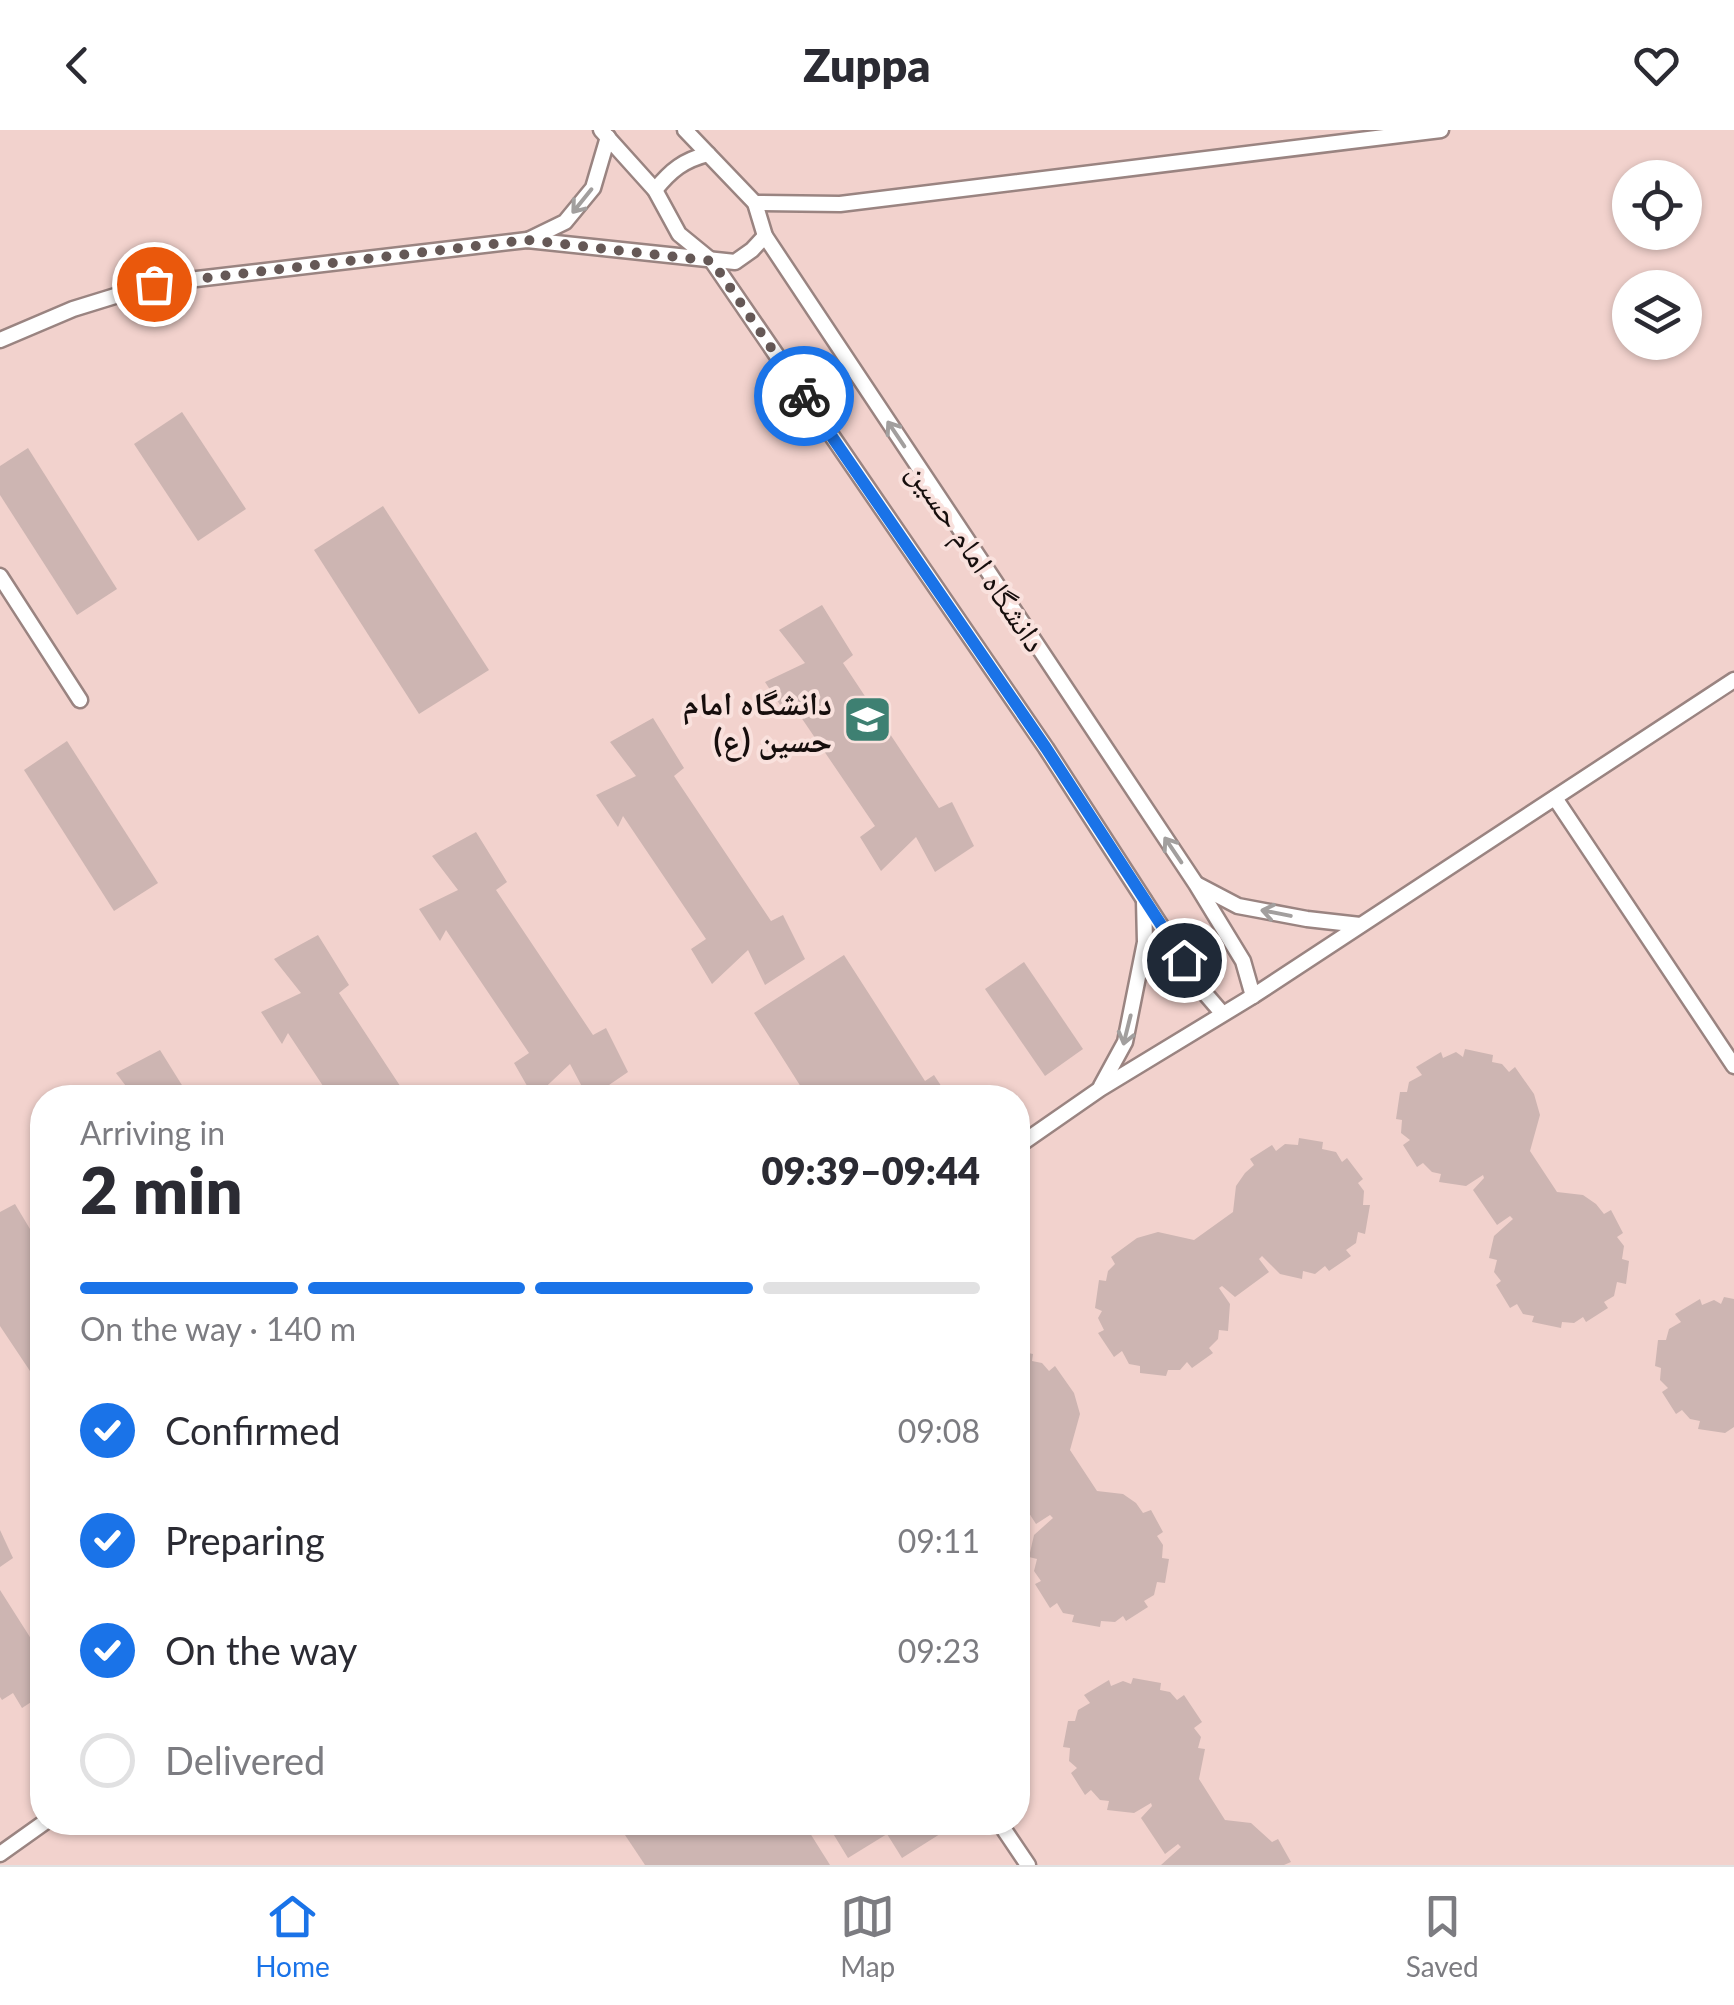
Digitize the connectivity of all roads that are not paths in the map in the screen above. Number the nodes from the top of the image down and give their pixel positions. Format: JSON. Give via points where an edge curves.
{"nodes":[{"id":1,"x":685,"y":130,"type":"edge"},
{"id":2,"x":1441,"y":130,"type":"edge"},
{"id":3,"x":604,"y":134,"type":"edge"},
{"id":4,"x":708,"y":154,"type":"junction"},
{"id":5,"x":655,"y":190,"type":"junction"},
{"id":6,"x":754,"y":202,"type":"junction"},
{"id":7,"x":765,"y":236,"type":"junction"},
{"id":8,"x":527,"y":240,"type":"junction"},
{"id":9,"x":712,"y":261,"type":"junction"},
{"id":10,"x":0,"y":340,"type":"edge"},
{"id":11,"x":0,"y":576,"type":"edge"},
{"id":12,"x":1734,"y":680,"type":"edge"},
{"id":13,"x":80,"y":700,"type":"dead end"},
{"id":14,"x":1555,"y":798,"type":"junction"},
{"id":15,"x":1196,"y":884,"type":"junction"},
{"id":16,"x":1144,"y":900,"type":"junction"},
{"id":17,"x":1360,"y":926,"type":"junction"},
{"id":18,"x":1253,"y":996,"type":"junction"},
{"id":19,"x":1222,"y":1014,"type":"junction"},
{"id":20,"x":1734,"y":1066,"type":"edge"},
{"id":21,"x":1100,"y":1088,"type":"junction"},
{"id":22,"x":1030,"y":1138,"type":"edge"},
{"id":23,"x":30,"y":1833,"type":"edge"},
{"id":24,"x":1008,"y":1835,"type":"edge"},
{"id":25,"x":0,"y":1854,"type":"edge"},
{"id":26,"x":1028,"y":1865,"type":"edge"}],
"edges":[{"from":1,"to":4,"type":"lane","name":"دانشگاه امام حسین"},
{"from":2,"to":6,"type":"lane","via":[[840,204]]},
{"from":3,"to":5,"type":"lane","name":"دانشگاه امام حسین"},
{"from":3,"to":8,"type":"lane","one_way":true,"via":[[593,188],[565,222]]},
{"from":4,"to":5,"type":"lane","via":[[686,159]]},
{"from":4,"to":6,"type":"lane","name":"دانشگاه امام حسین"},
{"from":5,"to":9,"type":"lane","name":"دانشگاه امام حسین","via":[[679,234]]},
{"from":6,"to":7,"type":"lane","name":"دانشگاه امام حسین"},
{"from":7,"to":9,"type":"lane","via":[[735,262]]},
{"from":15,"to":7,"type":"lane","name":"دانشگاه امام حسین","one_way":true},
{"from":8,"to":9,"type":"lane"},
{"from":8,"to":10,"type":"lane","via":[[154,284],[73,308]]},
{"from":9,"to":16,"type":"lane","name":"دانشگاه امام حسین"},
{"from":11,"to":13,"type":"lane"},
{"from":12,"to":14,"type":"lane"},
{"from":14,"to":17,"type":"lane"},
{"from":14,"to":20,"type":"lane"},
{"from":17,"to":15,"type":"lane","one_way":true,"via":[[1238,906]]},
{"from":15,"to":18,"type":"lane","name":"دانشگاه امام حسین","via":[[1243,961]]},
{"from":16,"to":19,"type":"lane","name":"دانشگاه امام حسین"},
{"from":16,"to":21,"type":"lane","one_way":true,"via":[[1145,942],[1125,1042]]},
{"from":17,"to":18,"type":"lane"},
{"from":18,"to":19,"type":"lane"},
{"from":19,"to":21,"type":"lane"},
{"from":21,"to":22,"type":"lane"},
{"from":23,"to":25,"type":"lane"},
{"from":24,"to":26,"type":"lane"}]}
